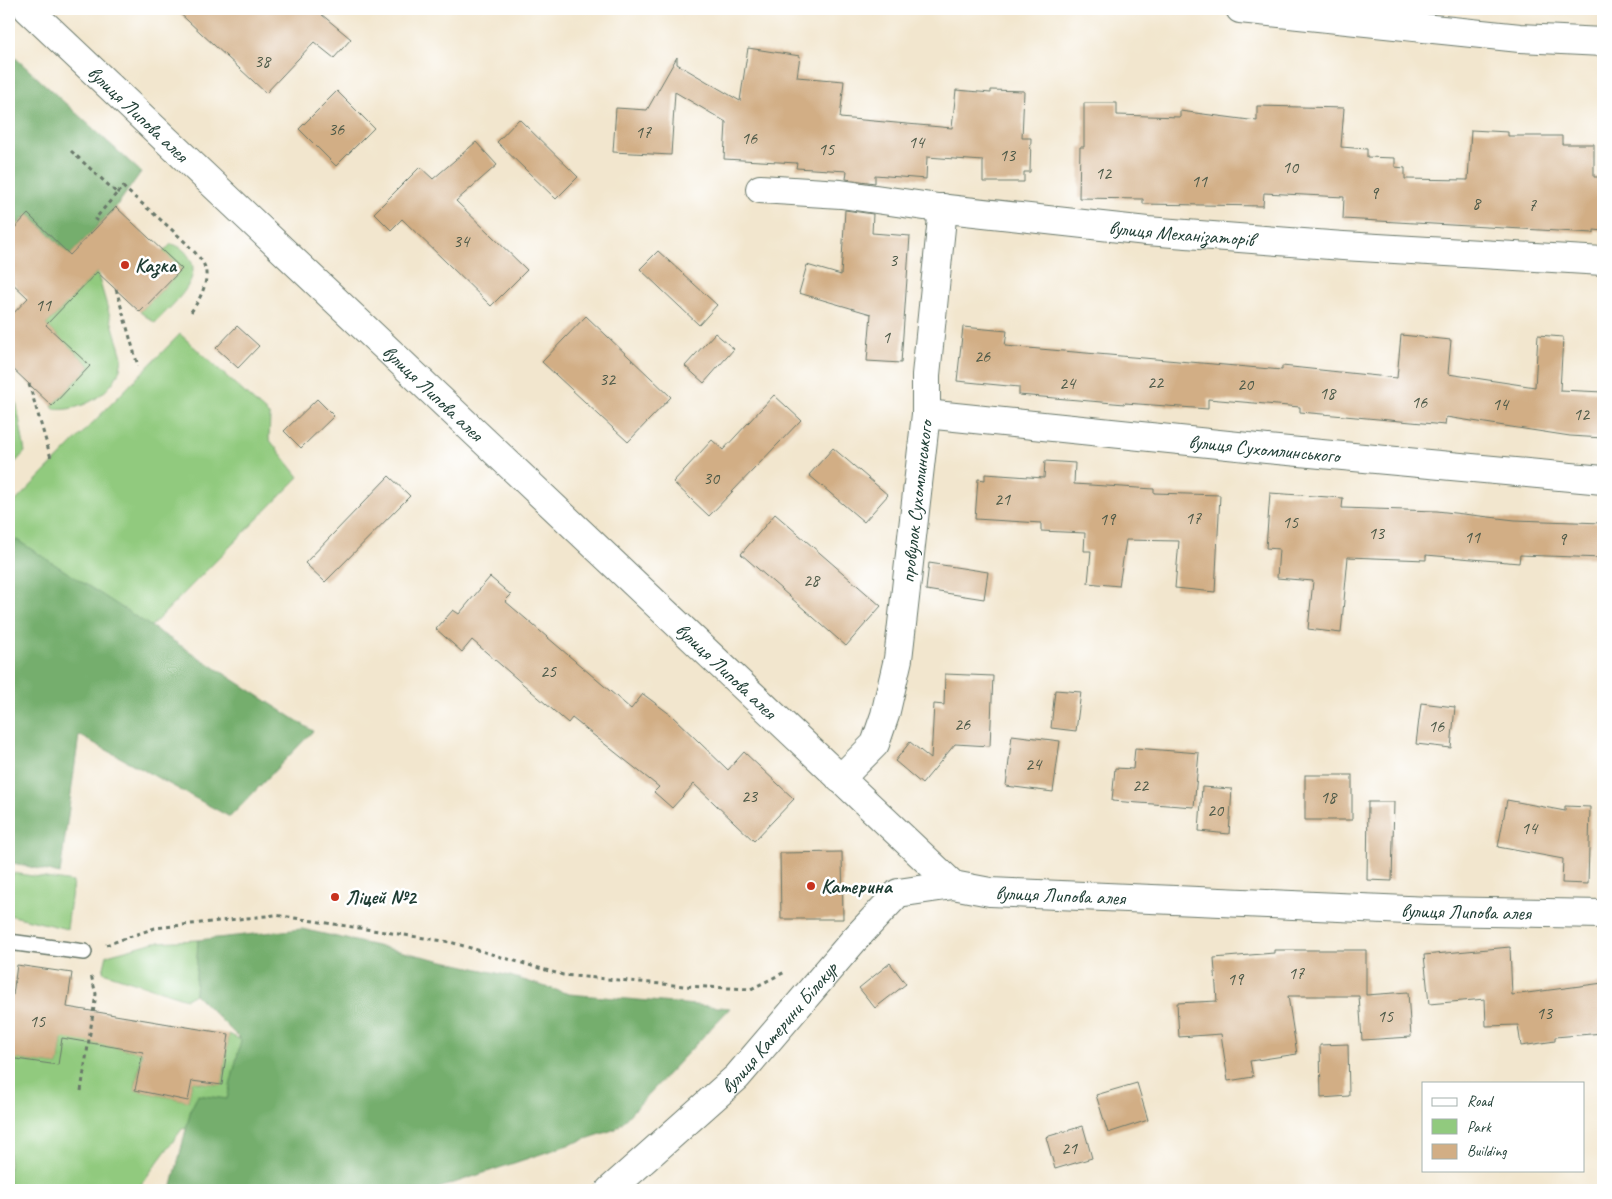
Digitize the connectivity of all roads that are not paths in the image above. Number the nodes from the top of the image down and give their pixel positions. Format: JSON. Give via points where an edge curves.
{"nodes":[{"id":1,"x":28,"y":9,"type":"edge"},
{"id":2,"x":1240,"y":9,"type":"edge"},
{"id":3,"x":1603,"y":42,"type":"edge"},
{"id":4,"x":760,"y":189,"type":"dead end"},
{"id":5,"x":943,"y":208,"type":"junction"},
{"id":6,"x":1603,"y":260,"type":"edge"},
{"id":7,"x":926,"y":414,"type":"junction"},
{"id":8,"x":1603,"y":480,"type":"edge"},
{"id":9,"x":840,"y":779,"type":"junction"},
{"id":10,"x":953,"y":886,"type":"junction"},
{"id":11,"x":1603,"y":914,"type":"edge"},
{"id":12,"x":9,"y":942,"type":"edge"},
{"id":13,"x":84,"y":952,"type":"road end"},
{"id":14,"x":610,"y":1190,"type":"edge"}],
"edges":[{"from":1,"to":9,"type":"street","name":"вулиця Липова алея"},
{"from":2,"to":3,"type":"street","via":[[1520,38]]},
{"from":4,"to":5,"type":"street","name":"вулиця Механізаторів","via":[[841,194]]},
{"from":5,"to":6,"type":"street","name":"вулиця Механізаторів","via":[[1146,231]]},
{"from":5,"to":7,"type":"street","name":"провулок Сухомлинського","via":[[926,375]]},
{"from":7,"to":8,"type":"street","name":"вулиця Сухомлинського"},
{"from":7,"to":9,"type":"street","name":"провулок Сухомлинського","via":[[898,658],[885,715],[874,744]]},
{"from":9,"to":10,"type":"street","name":"вулиця Липова алея"},
{"from":10,"to":11,"type":"street","name":"вулиця Липова алея","via":[[990,892],[1430,911]]},
{"from":10,"to":14,"type":"street","name":"вулиця Катерини Білокур","via":[[898,893],[737,1077]]},
{"from":12,"to":13,"type":"lane"}]}
